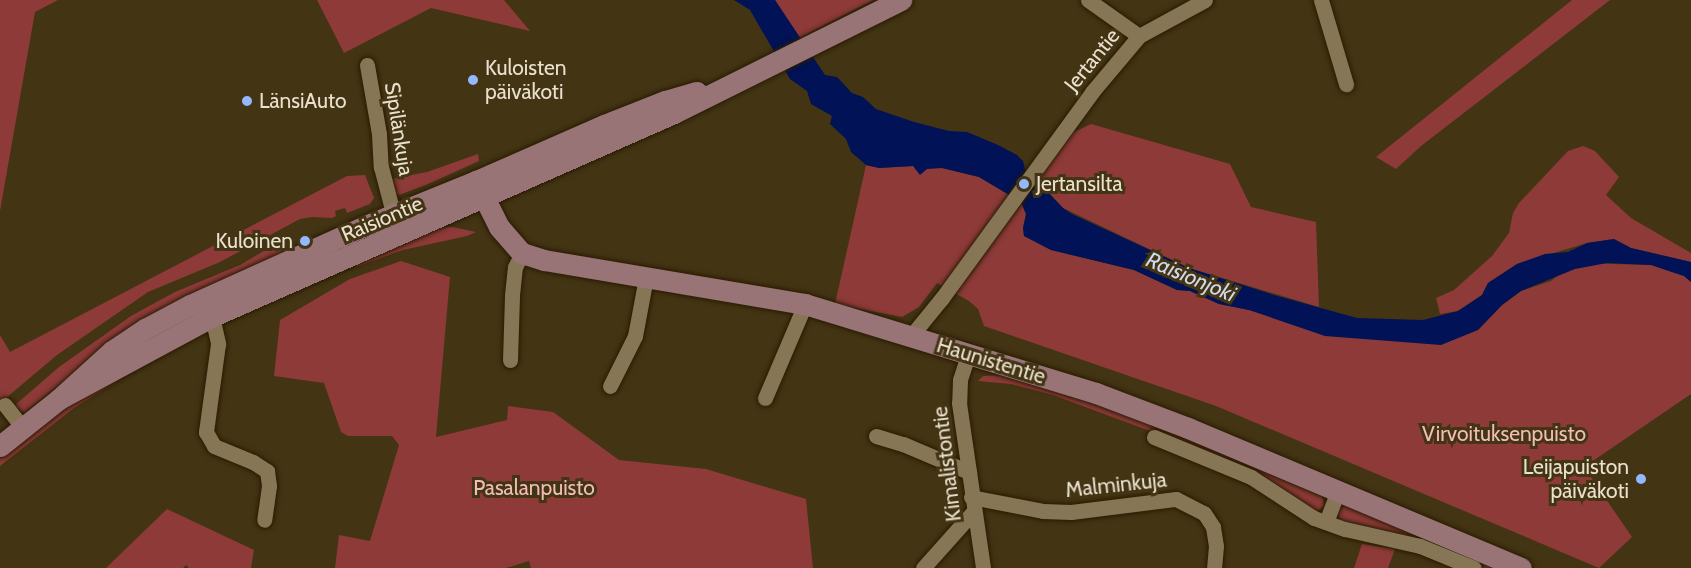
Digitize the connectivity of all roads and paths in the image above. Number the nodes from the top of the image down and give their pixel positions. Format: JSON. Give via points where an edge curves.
{"nodes":[{"id":1,"x":901,"y":0,"type":"edge"},
{"id":2,"x":1088,"y":0,"type":"edge"},
{"id":3,"x":1205,"y":0,"type":"edge"},
{"id":4,"x":1321,"y":0,"type":"edge"},
{"id":5,"x":1139,"y":36,"type":"junction"},
{"id":6,"x":367,"y":64,"type":"dead end"},
{"id":7,"x":1346,"y":84,"type":"dead end"},
{"id":8,"x":480,"y":190,"type":"junction"},
{"id":9,"x":396,"y":225,"type":"junction"},
{"id":10,"x":522,"y":253,"type":"junction"},
{"id":11,"x":646,"y":277,"type":"junction"},
{"id":12,"x":805,"y":304,"type":"junction"},
{"id":13,"x":210,"y":307,"type":"junction"},
{"id":14,"x":911,"y":336,"type":"junction"},
{"id":15,"x":968,"y":355,"type":"junction"},
{"id":16,"x":510,"y":360,"type":"dead end"},
{"id":17,"x":610,"y":386,"type":"dead end"},
{"id":18,"x":765,"y":398,"type":"dead end"},
{"id":19,"x":5,"y":405,"type":"dead end"},
{"id":20,"x":23,"y":428,"type":"junction"},
{"id":21,"x":876,"y":436,"type":"dead end"},
{"id":22,"x":1154,"y":436,"type":"dead end"},
{"id":23,"x":0,"y":446,"type":"edge"},
{"id":24,"x":969,"y":472,"type":"junction"},
{"id":25,"x":1338,"y":491,"type":"junction"},
{"id":26,"x":972,"y":505,"type":"junction"},
{"id":27,"x":264,"y":520,"type":"dead end"},
{"id":28,"x":1326,"y":522,"type":"junction"},
{"id":29,"x":922,"y":568,"type":"edge"},
{"id":30,"x":983,"y":568,"type":"edge"},
{"id":31,"x":1214,"y":568,"type":"edge"},
{"id":32,"x":1474,"y":568,"type":"edge"},
{"id":33,"x":1521,"y":568,"type":"edge"}],
"edges":[{"from":1,"to":8,"type":"street","name":"Raisiontie","via":[[674,113]]},
{"from":2,"to":5,"type":"street"},
{"from":3,"to":5,"type":"street","name":"Jertantie"},
{"from":4,"to":7,"type":"street"},
{"from":5,"to":14,"type":"street","name":"Jertantie","via":[[1092,92]]},
{"from":6,"to":9,"type":"street","name":"Sipilänkuja","via":[[381,167]]},
{"from":8,"to":9,"type":"street","name":"Raisiontie"},
{"from":8,"to":10,"type":"street","via":[[503,233]]},
{"from":9,"to":13,"type":"street","name":"Raisiontie"},
{"from":10,"to":11,"type":"street","name":"Haunistentie"},
{"from":10,"to":16,"type":"street","via":[[512,295]]},
{"from":11,"to":12,"type":"street","name":"Haunistentie"},
{"from":11,"to":17,"type":"street","via":[[635,336]]},
{"from":12,"to":14,"type":"street","name":"Haunistentie"},
{"from":12,"to":18,"type":"street"},
{"from":13,"to":20,"type":"street","name":"Raisiontie","via":[[59,399]]},
{"from":13,"to":27,"type":"street","via":[[218,344],[206,432],[214,446],[267,471]]},
{"from":14,"to":15,"type":"street","name":"Haunistentie"},
{"from":15,"to":24,"type":"street","name":"Kimalistontie","via":[[959,395]]},
{"from":15,"to":25,"type":"street","name":"Haunistentie","via":[[1142,410]]},
{"from":19,"to":20,"type":"street"},
{"from":20,"to":23,"type":"street","name":"Raisiontie"},
{"from":21,"to":24,"type":"street"},
{"from":22,"to":28,"type":"street","via":[[1251,477],[1301,511]]},
{"from":24,"to":26,"type":"street","name":"Kimalistontie"},
{"from":25,"to":28,"type":"street"},
{"from":25,"to":33,"type":"street","name":"Haunistentie"},
{"from":26,"to":29,"type":"street"},
{"from":26,"to":30,"type":"street","name":"Kimalistontie"},
{"from":26,"to":31,"type":"street","name":"Malminkuja","via":[[1071,512],[1176,499],[1204,513],[1213,527]]},
{"from":28,"to":32,"type":"street","via":[[1420,546]]}]}
